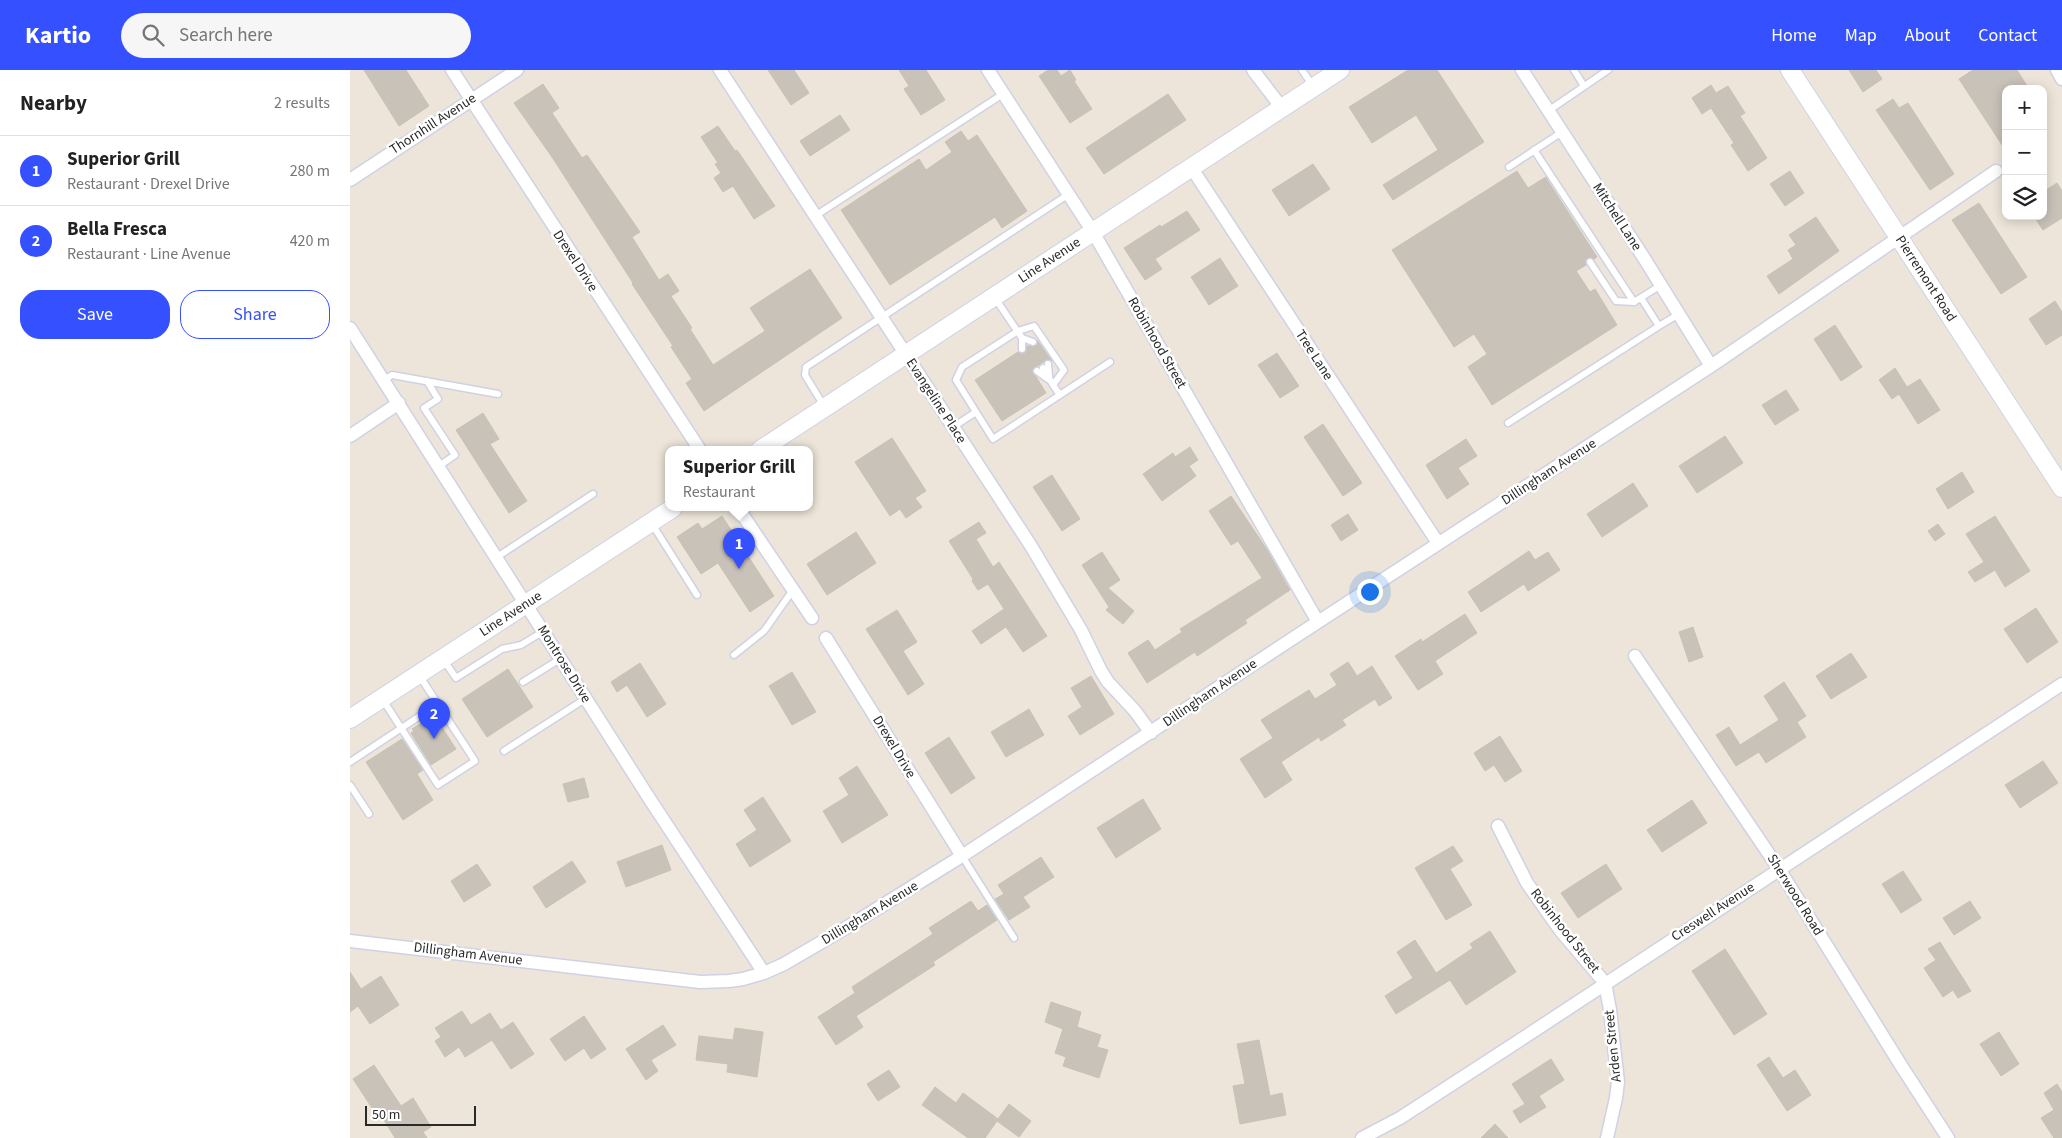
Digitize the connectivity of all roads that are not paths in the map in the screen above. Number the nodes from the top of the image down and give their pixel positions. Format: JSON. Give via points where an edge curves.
{"nodes":[{"id":1,"x":452,"y":70,"type":"edge"},
{"id":2,"x":517,"y":70,"type":"edge"},
{"id":3,"x":720,"y":70,"type":"edge"},
{"id":4,"x":988,"y":70,"type":"edge"},
{"id":5,"x":1253,"y":70,"type":"edge"},
{"id":6,"x":1302,"y":70,"type":"edge"},
{"id":7,"x":1340,"y":70,"type":"edge"},
{"id":8,"x":1522,"y":70,"type":"edge"},
{"id":9,"x":1574,"y":70,"type":"edge"},
{"id":10,"x":1608,"y":70,"type":"edge"},
{"id":11,"x":1790,"y":70,"type":"edge"},
{"id":12,"x":2056,"y":70,"type":"edge"},
{"id":13,"x":2062,"y":79,"type":"edge"},
{"id":14,"x":1584,"y":86,"type":"junction"},
{"id":15,"x":1314,"y":87,"type":"junction"},
{"id":16,"x":1003,"y":94,"type":"junction"},
{"id":17,"x":471,"y":100,"type":"junction"},
{"id":18,"x":1282,"y":108,"type":"junction"},
{"id":19,"x":1548,"y":111,"type":"junction"},
{"id":20,"x":1562,"y":132,"type":"junction"},
{"id":21,"x":1534,"y":150,"type":"junction"},
{"id":22,"x":1191,"y":167,"type":"junction"},
{"id":23,"x":1510,"y":167,"type":"dead end"},
{"id":24,"x":1996,"y":171,"type":"dead end"},
{"id":25,"x":350,"y":180,"type":"edge"},
{"id":26,"x":1069,"y":194,"type":"junction"},
{"id":27,"x":815,"y":216,"type":"junction"},
{"id":28,"x":1093,"y":232,"type":"junction"},
{"id":29,"x":1899,"y":238,"type":"junction"},
{"id":30,"x":1592,"y":239,"type":"junction"},
{"id":31,"x":1590,"y":247,"type":"dead end"},
{"id":32,"x":1590,"y":262,"type":"dead end"},
{"id":33,"x":1661,"y":285,"type":"junction"},
{"id":34,"x":994,"y":297,"type":"junction"},
{"id":35,"x":1641,"y":298,"type":"junction"},
{"id":36,"x":1634,"y":302,"type":"junction"},
{"id":37,"x":1679,"y":314,"type":"junction"},
{"id":38,"x":882,"y":318,"type":"junction"},
{"id":39,"x":1659,"y":326,"type":"junction"},
{"id":40,"x":350,"y":328,"type":"edge"},
{"id":41,"x":1018,"y":331,"type":"junction"},
{"id":42,"x":1022,"y":338,"type":"junction"},
{"id":43,"x":906,"y":355,"type":"junction"},
{"id":44,"x":1110,"y":362,"type":"dead end"},
{"id":45,"x":1711,"y":366,"type":"junction"},
{"id":46,"x":384,"y":380,"type":"junction"},
{"id":47,"x":427,"y":381,"type":"junction"},
{"id":48,"x":1051,"y":382,"type":"junction"},
{"id":49,"x":498,"y":394,"type":"dead end"},
{"id":50,"x":1060,"y":395,"type":"junction"},
{"id":51,"x":399,"y":403,"type":"junction"},
{"id":52,"x":826,"y":408,"type":"junction"},
{"id":53,"x":976,"y":412,"type":"junction"},
{"id":54,"x":1508,"y":423,"type":"dead end"},
{"id":55,"x":953,"y":427,"type":"junction"},
{"id":56,"x":350,"y":436,"type":"edge"},
{"id":57,"x":697,"y":446,"type":"edge"},
{"id":58,"x":766,"y":446,"type":"edge"},
{"id":59,"x":439,"y":466,"type":"junction"},
{"id":60,"x":2062,"y":488,"type":"edge"},
{"id":61,"x":593,"y":494,"type":"dead end"},
{"id":62,"x":668,"y":511,"type":"edge"},
{"id":63,"x":740,"y":511,"type":"edge"},
{"id":64,"x":651,"y":522,"type":"junction"},
{"id":65,"x":1438,"y":543,"type":"junction"},
{"id":66,"x":497,"y":556,"type":"junction"},
{"id":67,"x":794,"y":589,"type":"junction"},
{"id":68,"x":697,"y":595,"type":"dead end"},
{"id":69,"x":526,"y":603,"type":"junction"},
{"id":70,"x":812,"y":618,"type":"dead end"},
{"id":71,"x":1318,"y":622,"type":"junction"},
{"id":72,"x":544,"y":631,"type":"junction"},
{"id":73,"x":826,"y":638,"type":"dead end"},
{"id":74,"x":734,"y":655,"type":"dead end"},
{"id":75,"x":1635,"y":656,"type":"dead end"},
{"id":76,"x":442,"y":658,"type":"junction"},
{"id":77,"x":560,"y":659,"type":"junction"},
{"id":78,"x":418,"y":674,"type":"junction"},
{"id":79,"x":524,"y":682,"type":"dead end"},
{"id":80,"x":2062,"y":684,"type":"edge"},
{"id":81,"x":381,"y":698,"type":"junction"},
{"id":82,"x":586,"y":699,"type":"junction"},
{"id":83,"x":438,"y":704,"type":"junction"},
{"id":84,"x":350,"y":719,"type":"edge"},
{"id":85,"x":401,"y":728,"type":"junction"},
{"id":86,"x":1151,"y":733,"type":"junction"},
{"id":87,"x":504,"y":752,"type":"dead end"},
{"id":88,"x":351,"y":759,"type":"edge"},
{"id":89,"x":350,"y":785,"type":"edge"},
{"id":90,"x":369,"y":814,"type":"dead end"},
{"id":91,"x":1498,"y":826,"type":"dead end"},
{"id":92,"x":962,"y":856,"type":"junction"},
{"id":93,"x":1779,"y":869,"type":"junction"},
{"id":94,"x":1014,"y":938,"type":"dead end"},
{"id":95,"x":350,"y":941,"type":"edge"},
{"id":96,"x":764,"y":973,"type":"junction"},
{"id":97,"x":1605,"y":983,"type":"junction"},
{"id":98,"x":1362,"y":1138,"type":"edge"},
{"id":99,"x":1607,"y":1138,"type":"edge"},
{"id":100,"x":1948,"y":1138,"type":"edge"}],
"edges":[{"from":1,"to":17,"type":"street","name":"Drexel Drive"},
{"from":2,"to":17,"type":"street","name":"Thornhill Avenue"},
{"from":3,"to":27,"type":"street","name":"Evangeline Place"},
{"from":4,"to":16,"type":"street","name":"Robinhood Street"},
{"from":5,"to":18,"type":"street"},
{"from":6,"to":15,"type":"lane"},
{"from":7,"to":15,"type":"main road","name":"Line Avenue"},
{"from":8,"to":19,"type":"street","name":"Mitchell Lane"},
{"from":9,"to":14,"type":"lane"},
{"from":10,"to":14,"type":"lane"},
{"from":11,"to":29,"type":"main road","name":"Pierremont Road"},
{"from":12,"to":13,"type":"street"},
{"from":14,"to":19,"type":"lane"},
{"from":15,"to":18,"type":"main road","name":"Line Avenue"},
{"from":16,"to":26,"type":"street","name":"Robinhood Street"},
{"from":16,"to":27,"type":"lane"},
{"from":17,"to":25,"type":"street","name":"Thornhill Avenue"},
{"from":17,"to":57,"type":"street","name":"Drexel Drive"},
{"from":18,"to":22,"type":"main road","name":"Line Avenue"},
{"from":19,"to":20,"type":"street","name":"Mitchell Lane"},
{"from":20,"to":21,"type":"lane"},
{"from":20,"to":33,"type":"street","name":"Mitchell Lane"},
{"from":21,"to":23,"type":"lane"},
{"from":21,"to":30,"type":"lane"},
{"from":22,"to":28,"type":"main road","name":"Line Avenue"},
{"from":22,"to":65,"type":"street","name":"Tree Lane"},
{"from":24,"to":29,"type":"street","name":"Dillingham Avenue"},
{"from":26,"to":28,"type":"street","name":"Robinhood Street"},
{"from":26,"to":38,"type":"lane"},
{"from":27,"to":38,"type":"street","name":"Evangeline Place"},
{"from":28,"to":34,"type":"main road","name":"Line Avenue"},
{"from":28,"to":71,"type":"street","name":"Robinhood Street"},
{"from":29,"to":45,"type":"street","name":"Dillingham Avenue"},
{"from":29,"to":60,"type":"main road","name":"Pierremont Road"},
{"from":30,"to":31,"type":"lane"},
{"from":30,"to":36,"type":"lane"},
{"from":32,"to":36,"type":"lane","via":[[1616,301]]},
{"from":33,"to":35,"type":"lane"},
{"from":33,"to":37,"type":"street","name":"Mitchell Lane"},
{"from":34,"to":41,"type":"lane"},
{"from":34,"to":43,"type":"main road","name":"Line Avenue"},
{"from":35,"to":36,"type":"lane"},
{"from":35,"to":39,"type":"lane"},
{"from":37,"to":39,"type":"lane"},
{"from":37,"to":45,"type":"street","name":"Mitchell Lane"},
{"from":38,"to":43,"type":"street","name":"Evangeline Place"},
{"from":38,"to":52,"type":"lane","via":[[806,367],[805,375]]},
{"from":39,"to":54,"type":"lane"},
{"from":40,"to":46,"type":"street","name":"Montrose Drive"},
{"from":41,"to":42,"type":"lane"},
{"from":41,"to":48,"type":"lane","via":[[1034,326],[1064,370]]},
{"from":41,"to":53,"type":"lane","via":[[962,367],[956,380]]},
{"from":42,"to":42,"type":"lane","via":[[1028,345]]},
{"from":43,"to":52,"type":"main road","name":"Line Avenue"},
{"from":43,"to":55,"type":"street","name":"Evangeline Place"},
{"from":44,"to":50,"type":"lane"},
{"from":45,"to":65,"type":"street","name":"Dillingham Avenue"},
{"from":46,"to":47,"type":"lane","via":[[392,375]]},
{"from":46,"to":51,"type":"street","name":"Montrose Drive"},
{"from":47,"to":49,"type":"lane"},
{"from":47,"to":59,"type":"lane","via":[[438,399],[424,408],[455,455]]},
{"from":48,"to":48,"type":"lane","via":[[1043,368]]},
{"from":48,"to":50,"type":"lane"},
{"from":50,"to":53,"type":"lane","via":[[993,439]]},
{"from":51,"to":56,"type":"street"},
{"from":51,"to":59,"type":"street","name":"Montrose Drive"},
{"from":52,"to":58,"type":"main road","name":"Line Avenue"},
{"from":53,"to":55,"type":"lane"},
{"from":55,"to":86,"type":"street","name":"Evangeline Place","via":[[1056,586],[1108,682],[1135,710]]},
{"from":59,"to":66,"type":"street","name":"Montrose Drive"},
{"from":61,"to":66,"type":"lane"},
{"from":62,"to":64,"type":"main road","name":"Line Avenue"},
{"from":63,"to":67,"type":"street"},
{"from":64,"to":68,"type":"lane"},
{"from":64,"to":69,"type":"main road","name":"Line Avenue"},
{"from":65,"to":71,"type":"street","name":"Dillingham Avenue"},
{"from":66,"to":69,"type":"street","name":"Montrose Drive"},
{"from":67,"to":70,"type":"street"},
{"from":67,"to":74,"type":"lane","via":[[764,631]]},
{"from":69,"to":72,"type":"street","name":"Montrose Drive"},
{"from":69,"to":76,"type":"main road","name":"Line Avenue"},
{"from":71,"to":86,"type":"street","name":"Dillingham Avenue"},
{"from":72,"to":76,"type":"lane","via":[[521,645],[502,649],[456,678]]},
{"from":72,"to":77,"type":"street","name":"Montrose Drive"},
{"from":73,"to":92,"type":"street","name":"Drexel Drive"},
{"from":75,"to":93,"type":"street","name":"Sherwood Road"},
{"from":76,"to":78,"type":"main road","name":"Line Avenue"},
{"from":77,"to":79,"type":"lane"},
{"from":77,"to":82,"type":"street","name":"Montrose Drive"},
{"from":78,"to":81,"type":"main road","name":"Line Avenue"},
{"from":78,"to":83,"type":"lane"},
{"from":80,"to":93,"type":"street","name":"Creswell Avenue"},
{"from":81,"to":84,"type":"main road","name":"Line Avenue"},
{"from":81,"to":85,"type":"lane"},
{"from":82,"to":87,"type":"lane"},
{"from":82,"to":96,"type":"street","name":"Montrose Drive"},
{"from":83,"to":85,"type":"lane"},
{"from":83,"to":85,"type":"lane","via":[[475,761],[438,785]]},
{"from":85,"to":88,"type":"lane"},
{"from":86,"to":92,"type":"street","name":"Dillingham Avenue"},
{"from":89,"to":90,"type":"lane"},
{"from":91,"to":97,"type":"street","name":"Robinhood Street","via":[[1527,883],[1560,930]]},
{"from":92,"to":94,"type":"lane"},
{"from":92,"to":96,"type":"street","name":"Dillingham Avenue","via":[[849,926]]},
{"from":93,"to":97,"type":"street","name":"Creswell Avenue"},
{"from":93,"to":100,"type":"street","name":"Sherwood Road"},
{"from":95,"to":96,"type":"street","name":"Dillingham Avenue","via":[[700,982],[729,981]]},
{"from":97,"to":98,"type":"street","name":"Creswell Avenue","via":[[1400,1118]]},
{"from":97,"to":99,"type":"street","name":"Arden Street","via":[[1618,1082]]}]}
